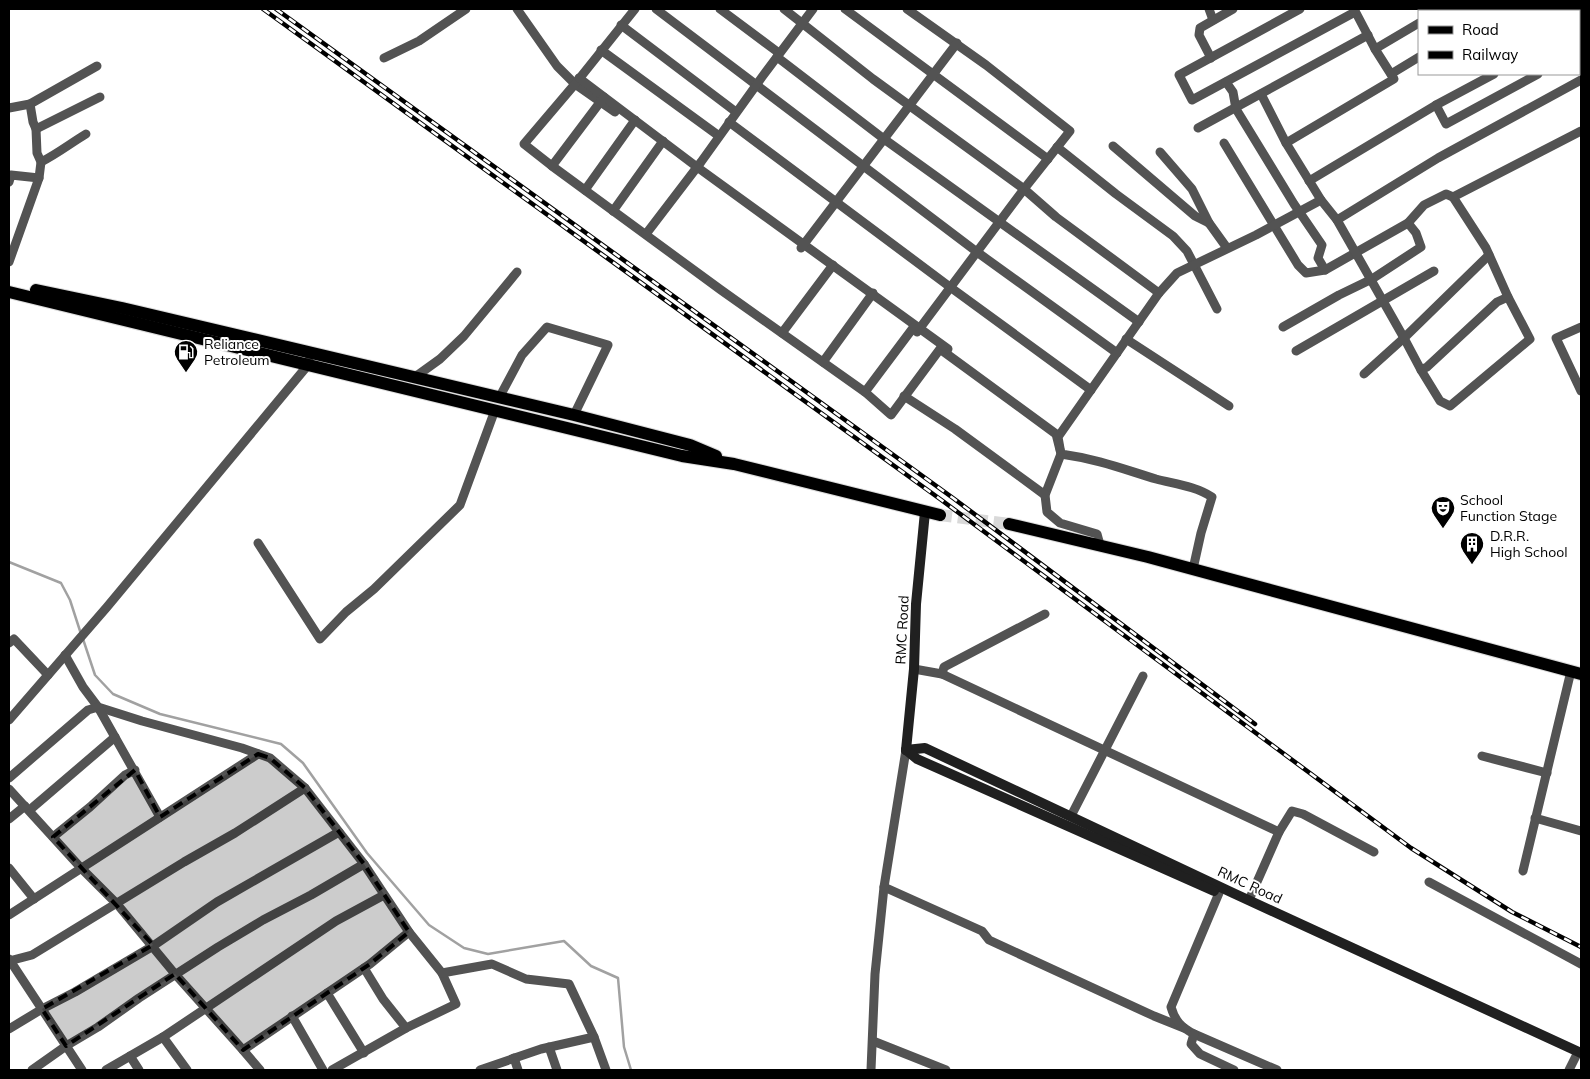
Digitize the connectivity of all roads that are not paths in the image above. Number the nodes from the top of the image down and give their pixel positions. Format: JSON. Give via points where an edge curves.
{"nodes":[{"id":1,"x":466,"y":9,"type":"edge"},
{"id":2,"x":516,"y":9,"type":"edge"},
{"id":3,"x":635,"y":9,"type":"edge"},
{"id":4,"x":656,"y":9,"type":"edge"},
{"id":5,"x":720,"y":9,"type":"edge"},
{"id":6,"x":784,"y":9,"type":"edge"},
{"id":7,"x":808,"y":9,"type":"edge"},
{"id":8,"x":813,"y":9,"type":"edge"},
{"id":9,"x":845,"y":9,"type":"edge"},
{"id":10,"x":907,"y":9,"type":"edge"},
{"id":11,"x":1209,"y":9,"type":"edge"},
{"id":12,"x":1233,"y":9,"type":"edge"},
{"id":13,"x":1300,"y":9,"type":"edge"},
{"id":14,"x":1354,"y":10,"type":"edge"},
{"id":15,"x":1213,"y":20,"type":"junction"},
{"id":16,"x":800,"y":22,"type":"junction"},
{"id":17,"x":1418,"y":24,"type":"edge"},
{"id":18,"x":622,"y":25,"type":"junction"},
{"id":19,"x":1368,"y":35,"type":"junction"},
{"id":20,"x":957,"y":43,"type":"junction"},
{"id":21,"x":1376,"y":49,"type":"junction"},
{"id":22,"x":602,"y":50,"type":"junction"},
{"id":23,"x":777,"y":54,"type":"junction"},
{"id":24,"x":384,"y":58,"type":"dead end"},
{"id":25,"x":1211,"y":58,"type":"junction"},
{"id":26,"x":1418,"y":58,"type":"edge"},
{"id":27,"x":97,"y":66,"type":"dead end"},
{"id":28,"x":934,"y":74,"type":"junction"},
{"id":29,"x":1391,"y":74,"type":"junction"},
{"id":30,"x":1492,"y":75,"type":"edge"},
{"id":31,"x":1536,"y":75,"type":"edge"},
{"id":32,"x":1581,"y":80,"type":"edge"},
{"id":33,"x":577,"y":81,"type":"junction"},
{"id":34,"x":1226,"y":82,"type":"junction"},
{"id":35,"x":754,"y":84,"type":"junction"},
{"id":36,"x":1261,"y":94,"type":"junction"},
{"id":37,"x":100,"y":97,"type":"dead end"},
{"id":38,"x":602,"y":99,"type":"junction"},
{"id":39,"x":30,"y":104,"type":"junction"},
{"id":40,"x":1436,"y":105,"type":"junction"},
{"id":41,"x":910,"y":106,"type":"junction"},
{"id":42,"x":9,"y":108,"type":"edge"},
{"id":43,"x":1236,"y":108,"type":"junction"},
{"id":44,"x":735,"y":111,"type":"junction"},
{"id":45,"x":634,"y":122,"type":"junction"},
{"id":46,"x":729,"y":122,"type":"junction"},
{"id":47,"x":1198,"y":128,"type":"dead end"},
{"id":48,"x":36,"y":129,"type":"junction"},
{"id":49,"x":1581,"y":131,"type":"edge"},
{"id":50,"x":86,"y":134,"type":"dead end"},
{"id":51,"x":717,"y":135,"type":"junction"},
{"id":52,"x":884,"y":139,"type":"junction"},
{"id":53,"x":661,"y":143,"type":"junction"},
{"id":54,"x":1224,"y":143,"type":"dead end"},
{"id":55,"x":1286,"y":143,"type":"junction"},
{"id":56,"x":1112,"y":146,"type":"dead end"},
{"id":57,"x":1057,"y":147,"type":"junction"},
{"id":58,"x":1160,"y":152,"type":"dead end"},
{"id":59,"x":1048,"y":159,"type":"junction"},
{"id":60,"x":41,"y":162,"type":"junction"},
{"id":61,"x":552,"y":166,"type":"junction"},
{"id":62,"x":863,"y":166,"type":"junction"},
{"id":63,"x":694,"y":167,"type":"junction"},
{"id":64,"x":39,"y":178,"type":"junction"},
{"id":65,"x":1309,"y":181,"type":"junction"},
{"id":66,"x":9,"y":182,"type":"edge"},
{"id":67,"x":1024,"y":189,"type":"junction"},
{"id":68,"x":584,"y":190,"type":"junction"},
{"id":69,"x":1453,"y":197,"type":"junction"},
{"id":70,"x":1321,"y":200,"type":"junction"},
{"id":71,"x":836,"y":201,"type":"junction"},
{"id":72,"x":613,"y":211,"type":"junction"},
{"id":73,"x":1300,"y":212,"type":"junction"},
{"id":74,"x":1337,"y":220,"type":"junction"},
{"id":75,"x":1000,"y":221,"type":"junction"},
{"id":76,"x":1209,"y":223,"type":"junction"},
{"id":77,"x":1408,"y":223,"type":"junction"},
{"id":78,"x":1274,"y":225,"type":"junction"},
{"id":79,"x":646,"y":234,"type":"junction"},
{"id":80,"x":802,"y":246,"type":"junction"},
{"id":81,"x":1227,"y":248,"type":"junction"},
{"id":82,"x":977,"y":252,"type":"junction"},
{"id":83,"x":1356,"y":252,"type":"junction"},
{"id":84,"x":1489,"y":255,"type":"junction"},
{"id":85,"x":9,"y":262,"type":"edge"},
{"id":86,"x":1194,"y":264,"type":"junction"},
{"id":87,"x":832,"y":267,"type":"junction"},
{"id":88,"x":1325,"y":270,"type":"junction"},
{"id":89,"x":1434,"y":271,"type":"dead end"},
{"id":90,"x":518,"y":272,"type":"dead end"},
{"id":91,"x":1372,"y":279,"type":"junction"},
{"id":92,"x":9,"y":283,"type":"edge"},
{"id":93,"x":950,"y":287,"type":"junction"},
{"id":94,"x":9,"y":292,"type":"edge"},
{"id":95,"x":1159,"y":293,"type":"junction"},
{"id":96,"x":871,"y":296,"type":"junction"},
{"id":97,"x":1508,"y":297,"type":"junction"},
{"id":98,"x":1382,"y":300,"type":"junction"},
{"id":99,"x":1217,"y":309,"type":"dead end"},
{"id":100,"x":1139,"y":322,"type":"junction"},
{"id":101,"x":1283,"y":327,"type":"dead end"},
{"id":102,"x":1581,"y":327,"type":"edge"},
{"id":103,"x":916,"y":330,"type":"junction"},
{"id":104,"x":782,"y":333,"type":"junction"},
{"id":105,"x":1404,"y":338,"type":"junction"},
{"id":106,"x":1126,"y":339,"type":"junction"},
{"id":107,"x":942,"y":348,"type":"junction"},
{"id":108,"x":1296,"y":352,"type":"dead end"},
{"id":109,"x":1117,"y":354,"type":"junction"},
{"id":110,"x":309,"y":359,"type":"junction"},
{"id":111,"x":823,"y":362,"type":"junction"},
{"id":112,"x":1421,"y":370,"type":"junction"},
{"id":113,"x":1364,"y":374,"type":"dead end"},
{"id":114,"x":414,"y":377,"type":"junction"},
{"id":115,"x":1091,"y":390,"type":"junction"},
{"id":116,"x":1581,"y":391,"type":"edge"},
{"id":117,"x":865,"y":392,"type":"junction"},
{"id":118,"x":904,"y":396,"type":"junction"},
{"id":119,"x":505,"y":399,"type":"junction"},
{"id":120,"x":1229,"y":406,"type":"dead end"},
{"id":121,"x":501,"y":412,"type":"junction"},
{"id":122,"x":574,"y":415,"type":"junction"},
{"id":123,"x":1062,"y":432,"type":"junction"},
{"id":124,"x":1061,"y":454,"type":"junction"},
{"id":125,"x":734,"y":464,"type":"junction"},
{"id":126,"x":1045,"y":495,"type":"junction"},
{"id":127,"x":925,"y":512,"type":"junction"},
{"id":128,"x":940,"y":516,"type":"tunnel mouth"},
{"id":129,"x":1008,"y":524,"type":"tunnel mouth"},
{"id":130,"x":258,"y":543,"type":"dead end"},
{"id":131,"x":1100,"y":545,"type":"junction"},
{"id":132,"x":1193,"y":569,"type":"junction"},
{"id":133,"x":1045,"y":614,"type":"dead end"},
{"id":134,"x":9,"y":643,"type":"edge"},
{"id":135,"x":65,"y":655,"type":"junction"},
{"id":136,"x":914,"y":669,"type":"junction"},
{"id":137,"x":1576,"y":673,"type":"edge"},
{"id":138,"x":942,"y":674,"type":"junction"},
{"id":139,"x":48,"y":676,"type":"junction"},
{"id":140,"x":1143,"y":676,"type":"dead end"},
{"id":141,"x":98,"y":707,"type":"junction"},
{"id":142,"x":9,"y":720,"type":"edge"},
{"id":143,"x":115,"y":737,"type":"junction"},
{"id":144,"x":906,"y":750,"type":"junction"},
{"id":145,"x":1105,"y":751,"type":"junction"},
{"id":146,"x":258,"y":754,"type":"junction"},
{"id":147,"x":1482,"y":756,"type":"dead end"},
{"id":148,"x":135,"y":770,"type":"junction"},
{"id":149,"x":1546,"y":773,"type":"junction"},
{"id":150,"x":9,"y":778,"type":"edge"},
{"id":151,"x":304,"y":788,"type":"junction"},
{"id":152,"x":9,"y":789,"type":"edge"},
{"id":153,"x":29,"y":807,"type":"junction"},
{"id":154,"x":160,"y":816,"type":"junction"},
{"id":155,"x":1071,"y":816,"type":"junction"},
{"id":156,"x":1535,"y":818,"type":"junction"},
{"id":157,"x":9,"y":820,"type":"edge"},
{"id":158,"x":1581,"y":830,"type":"edge"},
{"id":159,"x":338,"y":832,"type":"junction"},
{"id":160,"x":1279,"y":832,"type":"junction"},
{"id":161,"x":53,"y":837,"type":"junction"},
{"id":162,"x":1374,"y":852,"type":"dead end"},
{"id":163,"x":364,"y":864,"type":"junction"},
{"id":164,"x":9,"y":868,"type":"edge"},
{"id":165,"x":81,"y":868,"type":"junction"},
{"id":166,"x":1522,"y":871,"type":"dead end"},
{"id":167,"x":1429,"y":882,"type":"dead end"},
{"id":168,"x":884,"y":886,"type":"junction"},
{"id":169,"x":1219,"y":893,"type":"junction"},
{"id":170,"x":384,"y":895,"type":"junction"},
{"id":171,"x":34,"y":899,"type":"junction"},
{"id":172,"x":1249,"y":900,"type":"junction"},
{"id":173,"x":118,"y":904,"type":"junction"},
{"id":174,"x":9,"y":915,"type":"edge"},
{"id":175,"x":409,"y":932,"type":"junction"},
{"id":176,"x":153,"y":946,"type":"junction"},
{"id":177,"x":9,"y":960,"type":"edge"},
{"id":178,"x":1581,"y":964,"type":"edge"},
{"id":179,"x":364,"y":968,"type":"junction"},
{"id":180,"x":442,"y":973,"type":"junction"},
{"id":181,"x":175,"y":974,"type":"junction"},
{"id":182,"x":327,"y":993,"type":"junction"},
{"id":183,"x":206,"y":1008,"type":"junction"},
{"id":184,"x":42,"y":1009,"type":"junction"},
{"id":185,"x":292,"y":1016,"type":"junction"},
{"id":186,"x":406,"y":1028,"type":"junction"},
{"id":187,"x":1184,"y":1028,"type":"junction"},
{"id":188,"x":9,"y":1029,"type":"edge"},
{"id":189,"x":1194,"y":1034,"type":"junction"},
{"id":190,"x":163,"y":1037,"type":"junction"},
{"id":191,"x":594,"y":1037,"type":"junction"},
{"id":192,"x":873,"y":1041,"type":"junction"},
{"id":193,"x":66,"y":1046,"type":"junction"},
{"id":194,"x":549,"y":1047,"type":"junction"},
{"id":195,"x":243,"y":1050,"type":"junction"},
{"id":196,"x":364,"y":1053,"type":"junction"},
{"id":197,"x":130,"y":1056,"type":"junction"},
{"id":198,"x":1579,"y":1056,"type":"edge"},
{"id":199,"x":514,"y":1058,"type":"junction"},
{"id":200,"x":32,"y":1070,"type":"edge"},
{"id":201,"x":82,"y":1070,"type":"edge"},
{"id":202,"x":106,"y":1070,"type":"edge"},
{"id":203,"x":139,"y":1070,"type":"edge"},
{"id":204,"x":187,"y":1070,"type":"edge"},
{"id":205,"x":260,"y":1070,"type":"edge"},
{"id":206,"x":323,"y":1070,"type":"edge"},
{"id":207,"x":332,"y":1070,"type":"edge"},
{"id":208,"x":484,"y":1070,"type":"edge"},
{"id":209,"x":518,"y":1070,"type":"edge"},
{"id":210,"x":557,"y":1070,"type":"edge"},
{"id":211,"x":606,"y":1070,"type":"edge"},
{"id":212,"x":871,"y":1070,"type":"edge"},
{"id":213,"x":946,"y":1070,"type":"edge"},
{"id":214,"x":1234,"y":1070,"type":"edge"},
{"id":215,"x":1278,"y":1070,"type":"edge"},
{"id":216,"x":1569,"y":1070,"type":"edge"}],
"edges":[{"from":1,"to":24,"type":"street","via":[[419,41]]},
{"from":2,"to":33,"type":"street","via":[[557,66]]},
{"from":3,"to":18,"type":"street"},
{"from":4,"to":35,"type":"street"},
{"from":5,"to":23,"type":"street"},
{"from":6,"to":16,"type":"street"},
{"from":7,"to":16,"type":"street"},
{"from":8,"to":16,"type":"street"},
{"from":9,"to":28,"type":"street"},
{"from":10,"to":20,"type":"street"},
{"from":11,"to":15,"type":"street"},
{"from":12,"to":15,"type":"street"},
{"from":13,"to":25,"type":"street"},
{"from":14,"to":19,"type":"street"},
{"from":14,"to":34,"type":"street"},
{"from":15,"to":25,"type":"street","via":[[1199,31]]},
{"from":16,"to":23,"type":"street"},
{"from":16,"to":41,"type":"street"},
{"from":17,"to":21,"type":"street"},
{"from":18,"to":22,"type":"street"},
{"from":18,"to":44,"type":"street"},
{"from":19,"to":21,"type":"street"},
{"from":19,"to":36,"type":"street"},
{"from":20,"to":28,"type":"street"},
{"from":20,"to":57,"type":"street","via":[[1070,132]]},
{"from":21,"to":29,"type":"street"},
{"from":22,"to":33,"type":"street"},
{"from":22,"to":51,"type":"street"},
{"from":23,"to":35,"type":"street"},
{"from":23,"to":52,"type":"street"},
{"from":25,"to":34,"type":"street","via":[[1179,75],[1192,100]]},
{"from":26,"to":29,"type":"street"},
{"from":27,"to":39,"type":"street"},
{"from":28,"to":41,"type":"street"},
{"from":28,"to":59,"type":"street"},
{"from":29,"to":55,"type":"street","via":[[1394,78]]},
{"from":30,"to":40,"type":"street"},
{"from":31,"to":40,"type":"street","via":[[1446,124]]},
{"from":32,"to":74,"type":"street","via":[[1431,163]]},
{"from":33,"to":38,"type":"street"},
{"from":33,"to":61,"type":"street","via":[[524,144]]},
{"from":34,"to":43,"type":"street","via":[[1233,92]]},
{"from":35,"to":44,"type":"street"},
{"from":35,"to":62,"type":"street"},
{"from":36,"to":43,"type":"street"},
{"from":36,"to":55,"type":"street"},
{"from":37,"to":48,"type":"street"},
{"from":38,"to":45,"type":"street"},
{"from":38,"to":61,"type":"street"},
{"from":39,"to":42,"type":"street"},
{"from":39,"to":48,"type":"street"},
{"from":40,"to":65,"type":"street"},
{"from":41,"to":52,"type":"street"},
{"from":41,"to":67,"type":"street"},
{"from":43,"to":47,"type":"street"},
{"from":43,"to":73,"type":"street"},
{"from":44,"to":46,"type":"street"},
{"from":44,"to":51,"type":"street"},
{"from":45,"to":53,"type":"street"},
{"from":45,"to":68,"type":"street"},
{"from":46,"to":51,"type":"street"},
{"from":46,"to":71,"type":"street"},
{"from":48,"to":60,"type":"street","via":[[37,153]]},
{"from":49,"to":69,"type":"street"},
{"from":50,"to":60,"type":"street"},
{"from":51,"to":63,"type":"street"},
{"from":52,"to":62,"type":"street"},
{"from":52,"to":75,"type":"street"},
{"from":53,"to":63,"type":"street"},
{"from":53,"to":72,"type":"street"},
{"from":54,"to":78,"type":"street"},
{"from":55,"to":65,"type":"street"},
{"from":56,"to":76,"type":"street","via":[[1195,216]]},
{"from":57,"to":59,"type":"street"},
{"from":57,"to":86,"type":"street","via":[[1173,236]]},
{"from":58,"to":76,"type":"street","via":[[1192,189]]},
{"from":59,"to":67,"type":"street"},
{"from":60,"to":64,"type":"street"},
{"from":61,"to":68,"type":"street"},
{"from":62,"to":71,"type":"street"},
{"from":62,"to":82,"type":"street"},
{"from":63,"to":79,"type":"street"},
{"from":63,"to":80,"type":"street"},
{"from":64,"to":66,"type":"street","via":[[11,174]]},
{"from":64,"to":85,"type":"street"},
{"from":65,"to":70,"type":"street"},
{"from":67,"to":75,"type":"street"},
{"from":67,"to":95,"type":"street","via":[[1056,217]]},
{"from":68,"to":72,"type":"street"},
{"from":69,"to":77,"type":"street","via":[[1446,194],[1424,205]]},
{"from":69,"to":84,"type":"street"},
{"from":70,"to":73,"type":"street"},
{"from":70,"to":74,"type":"street"},
{"from":71,"to":80,"type":"street"},
{"from":71,"to":93,"type":"street"},
{"from":72,"to":79,"type":"street"},
{"from":73,"to":78,"type":"street"},
{"from":73,"to":88,"type":"street","via":[[1322,244],[1318,258]]},
{"from":74,"to":83,"type":"street"},
{"from":75,"to":82,"type":"street"},
{"from":75,"to":100,"type":"street"},
{"from":76,"to":81,"type":"street"},
{"from":77,"to":83,"type":"street"},
{"from":77,"to":91,"type":"street","via":[[1421,247]]},
{"from":78,"to":81,"type":"street"},
{"from":78,"to":88,"type":"street","via":[[1306,273]]},
{"from":79,"to":104,"type":"street"},
{"from":80,"to":87,"type":"street"},
{"from":81,"to":86,"type":"street"},
{"from":82,"to":93,"type":"street"},
{"from":82,"to":109,"type":"street"},
{"from":83,"to":88,"type":"street"},
{"from":83,"to":91,"type":"street"},
{"from":84,"to":97,"type":"street"},
{"from":84,"to":105,"type":"street"},
{"from":86,"to":95,"type":"street","via":[[1177,273]]},
{"from":86,"to":99,"type":"street"},
{"from":87,"to":96,"type":"street"},
{"from":87,"to":104,"type":"street"},
{"from":89,"to":98,"type":"street"},
{"from":90,"to":114,"type":"street","via":[[464,336],[440,359]]},
{"from":91,"to":98,"type":"street"},
{"from":91,"to":101,"type":"street"},
{"from":92,"to":110,"type":"main road"},
{"from":93,"to":103,"type":"street"},
{"from":93,"to":115,"type":"street"},
{"from":94,"to":110,"type":"main road"},
{"from":95,"to":100,"type":"street"},
{"from":96,"to":103,"type":"street"},
{"from":96,"to":111,"type":"street"},
{"from":97,"to":112,"type":"street","via":[[1497,302]]},
{"from":97,"to":112,"type":"street","via":[[1530,339],[1450,406],[1440,401]]},
{"from":98,"to":105,"type":"street"},
{"from":98,"to":108,"type":"street"},
{"from":100,"to":106,"type":"street"},
{"from":102,"to":116,"type":"street","via":[[1556,338]]},
{"from":103,"to":107,"type":"street"},
{"from":103,"to":117,"type":"street"},
{"from":104,"to":111,"type":"street"},
{"from":105,"to":112,"type":"street"},
{"from":105,"to":113,"type":"street"},
{"from":106,"to":109,"type":"street"},
{"from":106,"to":120,"type":"street"},
{"from":107,"to":118,"type":"street"},
{"from":107,"to":123,"type":"street"},
{"from":107,"to":124,"type":"street","via":[[1056,434]]},
{"from":109,"to":115,"type":"street"},
{"from":110,"to":114,"type":"main road"},
{"from":110,"to":121,"type":"main road"},
{"from":110,"to":135,"type":"street"},
{"from":111,"to":117,"type":"street"},
{"from":114,"to":119,"type":"main road"},
{"from":115,"to":123,"type":"street"},
{"from":117,"to":118,"type":"street","via":[[891,415]]},
{"from":118,"to":126,"type":"street"},
{"from":119,"to":121,"type":"main road"},
{"from":119,"to":122,"type":"main road"},
{"from":119,"to":122,"type":"street","via":[[522,356],[547,327],[608,344]]},
{"from":121,"to":125,"type":"main road","via":[[682,456]]},
{"from":121,"to":130,"type":"street","via":[[460,505],[320,638]]},
{"from":122,"to":125,"type":"main road","via":[[690,445]]},
{"from":123,"to":124,"type":"street","via":[[1058,437]]},
{"from":124,"to":126,"type":"street"},
{"from":124,"to":132,"type":"street","via":[[1122,467],[1212,497]]},
{"from":125,"to":127,"type":"main road"},
{"from":126,"to":131,"type":"street","via":[[1047,512],[1060,522],[1097,534]]},
{"from":127,"to":128,"type":"main road"},
{"from":127,"to":136,"type":"street","name":"RMC Road","via":[[916,604]]},
{"from":129,"to":131,"type":"main road"},
{"from":131,"to":132,"type":"main road"},
{"from":132,"to":137,"type":"main road"},
{"from":133,"to":138,"type":"street","via":[[944,667]]},
{"from":134,"to":139,"type":"street","via":[[14,639]]},
{"from":135,"to":139,"type":"street"},
{"from":135,"to":141,"type":"street"},
{"from":136,"to":138,"type":"street"},
{"from":136,"to":144,"type":"street","name":"RMC Road"},
{"from":137,"to":149,"type":"street"},
{"from":138,"to":145,"type":"street"},
{"from":139,"to":142,"type":"street"},
{"from":140,"to":145,"type":"street"},
{"from":141,"to":143,"type":"street"},
{"from":141,"to":146,"type":"street"},
{"from":141,"to":150,"type":"street","via":[[88,710]]},
{"from":143,"to":148,"type":"street"},
{"from":143,"to":153,"type":"street"},
{"from":144,"to":155,"type":"street","name":"RMC Road","via":[[925,748]]},
{"from":144,"to":168,"type":"street"},
{"from":144,"to":169,"type":"street","name":"RMC Road","via":[[917,759]]},
{"from":145,"to":155,"type":"street"},
{"from":145,"to":160,"type":"street"},
{"from":146,"to":151,"type":"street","via":[[270,758]]},
{"from":146,"to":154,"type":"street"},
{"from":147,"to":149,"type":"street"},
{"from":148,"to":154,"type":"street"},
{"from":148,"to":161,"type":"street"},
{"from":149,"to":156,"type":"street"},
{"from":151,"to":159,"type":"street"},
{"from":151,"to":173,"type":"street"},
{"from":152,"to":153,"type":"street"},
{"from":153,"to":157,"type":"street"},
{"from":153,"to":161,"type":"street"},
{"from":154,"to":165,"type":"street"},
{"from":155,"to":172,"type":"street","name":"RMC Road"},
{"from":156,"to":158,"type":"street"},
{"from":156,"to":166,"type":"street"},
{"from":159,"to":163,"type":"street"},
{"from":159,"to":176,"type":"street","via":[[217,902]]},
{"from":160,"to":162,"type":"street","via":[[1292,812],[1302,814]]},
{"from":160,"to":172,"type":"street"},
{"from":161,"to":165,"type":"street"},
{"from":163,"to":170,"type":"street"},
{"from":163,"to":181,"type":"street"},
{"from":164,"to":171,"type":"street"},
{"from":165,"to":171,"type":"street"},
{"from":165,"to":173,"type":"street"},
{"from":167,"to":178,"type":"street"},
{"from":168,"to":187,"type":"street","via":[[982,931],[989,940]]},
{"from":168,"to":192,"type":"street","via":[[875,974]]},
{"from":169,"to":187,"type":"street","via":[[1171,1007],[1175,1019]]},
{"from":169,"to":198,"type":"street","name":"RMC Road"},
{"from":170,"to":175,"type":"street"},
{"from":170,"to":183,"type":"street","via":[[336,921]]},
{"from":171,"to":174,"type":"street"},
{"from":172,"to":198,"type":"street","name":"RMC Road"},
{"from":173,"to":176,"type":"street"},
{"from":173,"to":177,"type":"street","via":[[32,955]]},
{"from":175,"to":179,"type":"street"},
{"from":175,"to":180,"type":"street"},
{"from":176,"to":181,"type":"street"},
{"from":176,"to":184,"type":"street"},
{"from":177,"to":184,"type":"street"},
{"from":179,"to":182,"type":"street"},
{"from":179,"to":186,"type":"street"},
{"from":180,"to":186,"type":"street","via":[[456,1004]]},
{"from":180,"to":191,"type":"street","via":[[492,964],[526,979],[569,984]]},
{"from":181,"to":183,"type":"street"},
{"from":181,"to":193,"type":"street"},
{"from":182,"to":185,"type":"street"},
{"from":182,"to":196,"type":"street"},
{"from":183,"to":190,"type":"street"},
{"from":183,"to":195,"type":"street"},
{"from":184,"to":188,"type":"street"},
{"from":184,"to":193,"type":"street"},
{"from":185,"to":195,"type":"street"},
{"from":185,"to":206,"type":"street"},
{"from":186,"to":196,"type":"street"},
{"from":187,"to":189,"type":"street"},
{"from":189,"to":214,"type":"street","via":[[1191,1044],[1200,1054]]},
{"from":189,"to":215,"type":"street"},
{"from":190,"to":197,"type":"street"},
{"from":190,"to":204,"type":"street"},
{"from":191,"to":194,"type":"street"},
{"from":191,"to":211,"type":"street"},
{"from":192,"to":212,"type":"street"},
{"from":192,"to":213,"type":"street"},
{"from":193,"to":200,"type":"street"},
{"from":193,"to":201,"type":"street"},
{"from":194,"to":199,"type":"street"},
{"from":194,"to":210,"type":"street"},
{"from":195,"to":205,"type":"street"},
{"from":196,"to":207,"type":"street"},
{"from":197,"to":202,"type":"street"},
{"from":197,"to":203,"type":"street"},
{"from":198,"to":216,"type":"street"},
{"from":199,"to":208,"type":"street"},
{"from":199,"to":209,"type":"street"}]}
